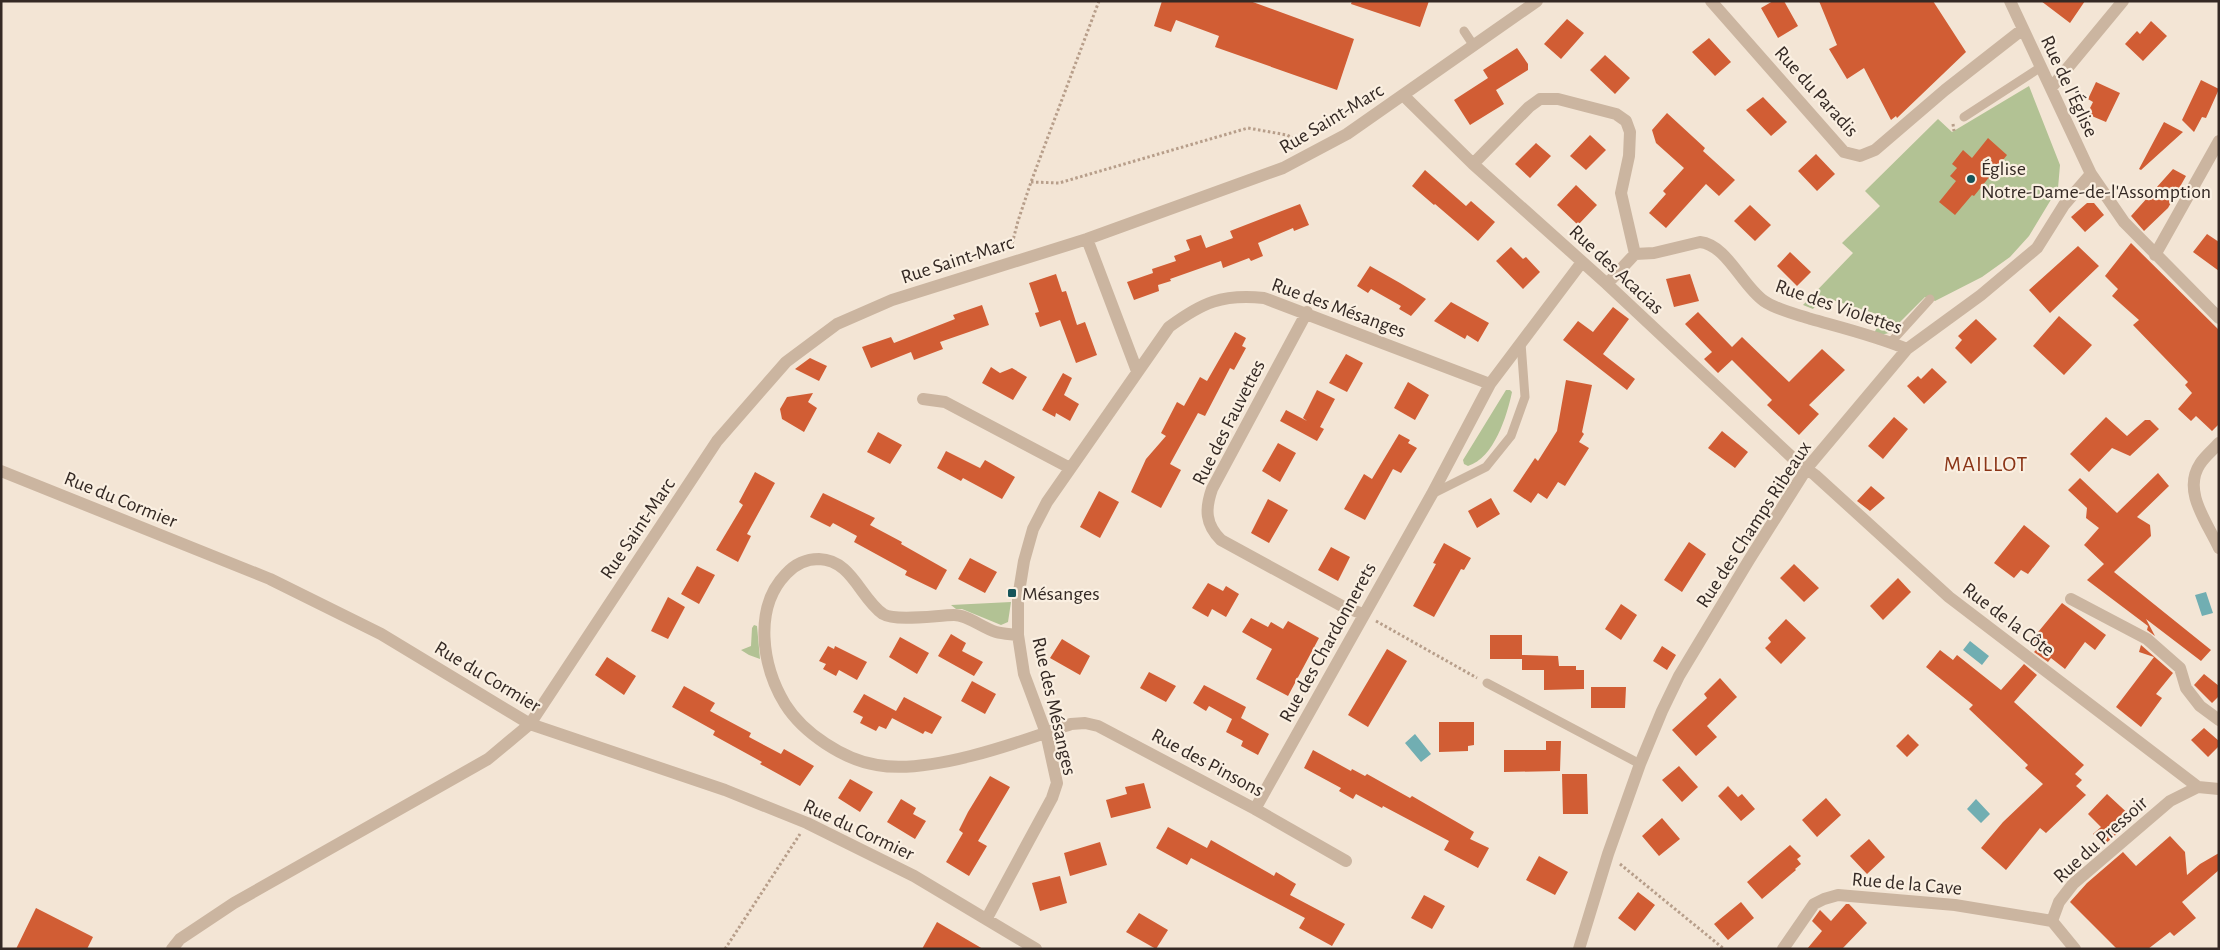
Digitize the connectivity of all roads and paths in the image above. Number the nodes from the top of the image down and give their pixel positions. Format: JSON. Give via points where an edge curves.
{"nodes":[{"id":1,"x":1099,"y":1,"type":"edge"},
{"id":2,"x":1537,"y":1,"type":"edge"},
{"id":3,"x":1711,"y":1,"type":"edge"},
{"id":4,"x":2010,"y":1,"type":"edge"},
{"id":5,"x":2123,"y":1,"type":"edge"},
{"id":6,"x":2023,"y":30,"type":"junction"},
{"id":7,"x":1464,"y":31,"type":"dead end"},
{"id":8,"x":1474,"y":46,"type":"junction"},
{"id":9,"x":2041,"y":67,"type":"junction"},
{"id":10,"x":2052,"y":88,"type":"junction"},
{"id":11,"x":1404,"y":96,"type":"junction"},
{"id":12,"x":1964,"y":117,"type":"dead end"},
{"id":13,"x":2219,"y":141,"type":"edge"},
{"id":14,"x":1316,"y":151,"type":"junction"},
{"id":15,"x":1473,"y":164,"type":"junction"},
{"id":16,"x":2091,"y":174,"type":"junction"},
{"id":17,"x":1031,"y":182,"type":"junction"},
{"id":18,"x":1088,"y":238,"type":"junction"},
{"id":19,"x":1635,"y":254,"type":"junction"},
{"id":20,"x":2155,"y":255,"type":"junction"},
{"id":21,"x":1582,"y":262,"type":"junction"},
{"id":22,"x":1008,"y":263,"type":"junction"},
{"id":23,"x":1607,"y":284,"type":"junction"},
{"id":24,"x":1930,"y":299,"type":"dead end"},
{"id":25,"x":1306,"y":312,"type":"junction"},
{"id":26,"x":2219,"y":318,"type":"edge"},
{"id":27,"x":1891,"y":342,"type":"junction"},
{"id":28,"x":1521,"y":343,"type":"junction"},
{"id":29,"x":1907,"y":349,"type":"junction"},
{"id":30,"x":1137,"y":370,"type":"junction"},
{"id":31,"x":1490,"y":384,"type":"junction"},
{"id":32,"x":923,"y":399,"type":"dead end"},
{"id":33,"x":2219,"y":443,"type":"edge"},
{"id":34,"x":1070,"y":468,"type":"junction"},
{"id":35,"x":1807,"y":468,"type":"junction"},
{"id":36,"x":1,"y":471,"type":"edge"},
{"id":37,"x":1432,"y":494,"type":"junction"},
{"id":38,"x":2219,"y":548,"type":"edge"},
{"id":39,"x":2071,"y":599,"type":"dead end"},
{"id":40,"x":1363,"y":614,"type":"junction"},
{"id":41,"x":1018,"y":635,"type":"junction"},
{"id":42,"x":1487,"y":683,"type":"joint"},
{"id":43,"x":2219,"y":720,"type":"edge"},
{"id":44,"x":530,"y":724,"type":"junction"},
{"id":45,"x":1046,"y":733,"type":"junction"},
{"id":46,"x":1640,"y":764,"type":"junction"},
{"id":47,"x":2198,"y":788,"type":"junction"},
{"id":48,"x":2219,"y":790,"type":"edge"},
{"id":49,"x":1255,"y":809,"type":"junction"},
{"id":50,"x":807,"y":823,"type":"junction"},
{"id":51,"x":1608,"y":854,"type":"junction"},
{"id":52,"x":1346,"y":860,"type":"dead end"},
{"id":53,"x":987,"y":918,"type":"junction"},
{"id":54,"x":2052,"y":921,"type":"junction"},
{"id":55,"x":172,"y":949,"type":"edge"},
{"id":56,"x":726,"y":949,"type":"edge"},
{"id":57,"x":1036,"y":949,"type":"edge"},
{"id":58,"x":1579,"y":949,"type":"edge"},
{"id":59,"x":1724,"y":949,"type":"edge"},
{"id":60,"x":1783,"y":949,"type":"edge"},
{"id":61,"x":2075,"y":949,"type":"edge"}],
"edges":[{"from":1,"to":17,"type":"path"},
{"from":2,"to":8,"type":"street","name":"Rue Saint-Marc"},
{"from":3,"to":6,"type":"street","name":"Rue du Paradis","via":[[1844,152],[1860,156],[1875,150],[1945,90]]},
{"from":4,"to":6,"type":"street","name":"Rue de l'Église"},
{"from":5,"to":10,"type":"street"},
{"from":6,"to":9,"type":"street","name":"Rue de l'Église"},
{"from":7,"to":8,"type":"lane"},
{"from":8,"to":11,"type":"street","name":"Rue Saint-Marc"},
{"from":9,"to":10,"type":"street","name":"Rue de l'Église"},
{"from":9,"to":12,"type":"lane"},
{"from":10,"to":16,"type":"street","name":"Rue de l'Église"},
{"from":11,"to":14,"type":"street","name":"Rue Saint-Marc"},
{"from":11,"to":15,"type":"street","name":"Rue des Acacias"},
{"from":13,"to":20,"type":"street"},
{"from":14,"to":17,"type":"path","via":[[1288,135],[1248,128],[1059,183]]},
{"from":14,"to":18,"type":"street","name":"Rue Saint-Marc","via":[[1283,168]]},
{"from":15,"to":19,"type":"street","via":[[1540,98],[1558,99],[1616,114],[1626,121],[1630,132],[1629,156],[1621,193]]},
{"from":15,"to":21,"type":"street","name":"Rue des Acacias"},
{"from":16,"to":20,"type":"street","name":"Rue de l'Église","via":[[2124,222]]},
{"from":16,"to":29,"type":"street","name":"Rue des Champs Ribeaux","via":[[2064,205],[2037,248],[1981,295]]},
{"from":17,"to":22,"type":"path"},
{"from":18,"to":22,"type":"street","name":"Rue Saint-Marc"},
{"from":18,"to":30,"type":"street"},
{"from":19,"to":23,"type":"street"},
{"from":19,"to":27,"type":"street","name":"Rue des Violettes","via":[[1654,254],[1707,243],[1717,248],[1766,303]]},
{"from":20,"to":26,"type":"street","name":"Rue de l'Église"},
{"from":21,"to":23,"type":"street","name":"Rue des Acacias"},
{"from":21,"to":28,"type":"street","name":"Rue des Chardonnerets"},
{"from":22,"to":44,"type":"street","name":"Rue Saint-Marc","via":[[892,300],[837,324],[786,362],[717,441]]},
{"from":23,"to":35,"type":"street","name":"Rue des Acacias"},
{"from":24,"to":27,"type":"lane"},
{"from":25,"to":30,"type":"street","name":"Rue des Mésanges","via":[[1264,298],[1238,296],[1215,300],[1194,308],[1169,326]]},
{"from":25,"to":31,"type":"street","name":"Rue des Mésanges"},
{"from":25,"to":40,"type":"street","name":"Rue des Fauvettes","via":[[1212,489],[1207,504],[1208,521],[1221,540],[1342,606]]},
{"from":27,"to":29,"type":"street","name":"Rue des Violettes"},
{"from":28,"to":31,"type":"street","name":"Rue des Chardonnerets"},
{"from":28,"to":37,"type":"lane","via":[[1525,397],[1511,436],[1486,467]]},
{"from":29,"to":35,"type":"street","name":"Rue des Champs Ribeaux"},
{"from":30,"to":34,"type":"street","name":"Rue des Mésanges"},
{"from":31,"to":37,"type":"street","name":"Rue des Chardonnerets"},
{"from":32,"to":34,"type":"street","via":[[945,402]]},
{"from":33,"to":38,"type":"street","via":[[2200,463],[2193,478],[2193,494]]},
{"from":34,"to":41,"type":"street","name":"Rue des Mésanges","via":[[1033,529],[1018,598]]},
{"from":35,"to":46,"type":"street","name":"Rue des Champs Ribeaux","via":[[1679,676]]},
{"from":35,"to":47,"type":"street","name":"Rue de la Côte","via":[[1949,597]]},
{"from":36,"to":44,"type":"street","name":"Rue du Cormier","via":[[270,579],[381,634]]},
{"from":37,"to":40,"type":"street","name":"Rue des Chardonnerets"},
{"from":39,"to":43,"type":"street","via":[[2148,639],[2180,668],[2186,688],[2200,706]]},
{"from":40,"to":42,"type":"path"},
{"from":40,"to":49,"type":"street","name":"Rue des Chardonnerets"},
{"from":41,"to":45,"type":"street","name":"Rue des Mésanges","via":[[1024,674]]},
{"from":41,"to":45,"type":"street","name":"Rue des Pinsons","via":[[996,632],[957,615],[891,617],[878,609],[847,571],[819,559],[803,561],[791,568],[770,596],[765,618],[771,675],[786,705],[808,730],[850,757],[877,765],[904,767],[961,758]]},
{"from":42,"to":46,"type":"lane"},
{"from":44,"to":50,"type":"street","name":"Rue du Cormier","via":[[725,790]]},
{"from":44,"to":55,"type":"street","name":"Rue Saint-Marc","via":[[488,759],[234,903],[180,939]]},
{"from":45,"to":49,"type":"street","name":"Rue des Pinsons","via":[[1071,724],[1098,726]]},
{"from":45,"to":53,"type":"street","name":"Rue des Mésanges","via":[[1056,783],[1052,798]]},
{"from":46,"to":51,"type":"street","name":"Rue des Champs Ribeaux"},
{"from":47,"to":48,"type":"street"},
{"from":47,"to":54,"type":"street","name":"Rue du Pressoir","via":[[2170,801],[2073,884],[2059,902]]},
{"from":49,"to":52,"type":"street","name":"Rue des Pinsons"},
{"from":50,"to":53,"type":"street","name":"Rue du Cormier","via":[[914,876]]},
{"from":50,"to":56,"type":"path"},
{"from":51,"to":58,"type":"street","name":"Rue des Champs Ribeaux"},
{"from":51,"to":59,"type":"path"},
{"from":53,"to":57,"type":"street","name":"Rue du Cormier"},
{"from":54,"to":60,"type":"street","name":"Rue de la Cave","via":[[1955,905],[1838,895],[1814,904]]},
{"from":54,"to":61,"type":"street"}]}
